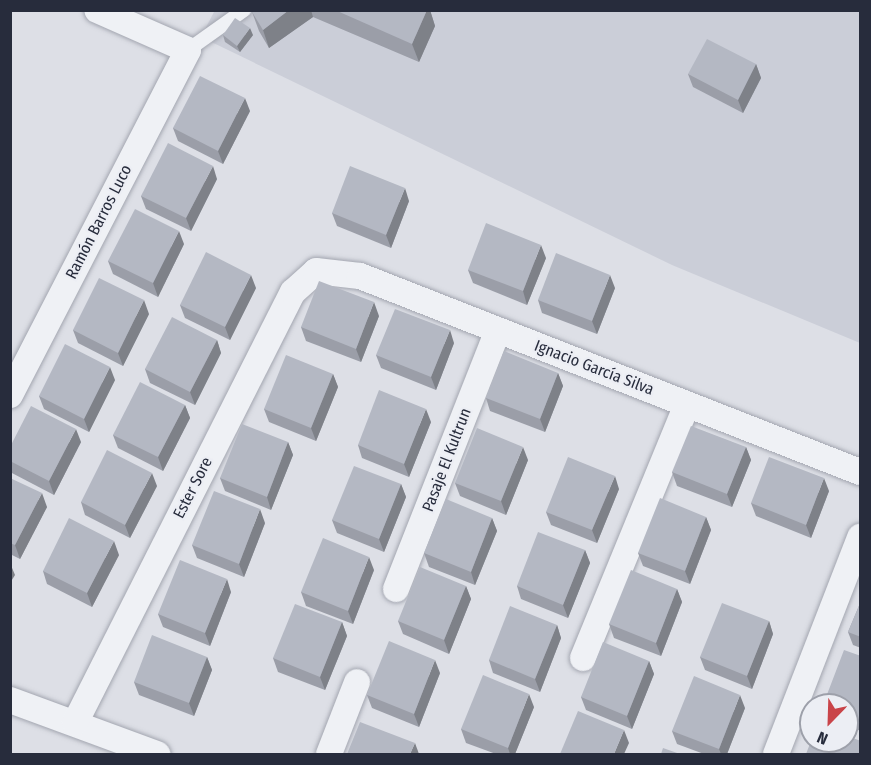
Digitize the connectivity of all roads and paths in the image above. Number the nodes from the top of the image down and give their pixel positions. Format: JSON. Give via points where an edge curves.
{"nodes":[{"id":1,"x":98,"y":10,"type":"edge"},
{"id":2,"x":244,"y":10,"type":"edge"},
{"id":3,"x":188,"y":50,"type":"junction"},
{"id":4,"x":326,"y":268,"type":"joint"},
{"id":5,"x":498,"y":330,"type":"junction"},
{"id":6,"x":10,"y":395,"type":"edge"},
{"id":7,"x":687,"y":404,"type":"junction"},
{"id":8,"x":861,"y":472,"type":"edge"},
{"id":9,"x":861,"y":537,"type":"edge"},
{"id":10,"x":396,"y":589,"type":"dead end"},
{"id":11,"x":583,"y":658,"type":"dead end"},
{"id":12,"x":357,"y":682,"type":"dead end"},
{"id":13,"x":10,"y":700,"type":"edge"},
{"id":14,"x":75,"y":723,"type":"junction"},
{"id":15,"x":157,"y":754,"type":"edge"},
{"id":16,"x":329,"y":754,"type":"edge"},
{"id":17,"x":776,"y":754,"type":"edge"}],
"edges":[{"from":1,"to":3,"type":"street"},
{"from":2,"to":3,"type":"lane"},
{"from":3,"to":6,"type":"street","name":"Ramón Barros Luco"},
{"from":4,"to":5,"type":"street","name":"Ignacio García Silva"},
{"from":4,"to":14,"type":"street","name":"Ester Sore","via":[[307,275],[293,292]]},
{"from":5,"to":7,"type":"street","name":"Ignacio García Silva"},
{"from":5,"to":10,"type":"street","name":"Pasaje El Kultrun"},
{"from":7,"to":8,"type":"street","name":"Ignacio García Silva"},
{"from":7,"to":11,"type":"street"},
{"from":9,"to":17,"type":"street"},
{"from":12,"to":16,"type":"street"},
{"from":13,"to":14,"type":"street"},
{"from":14,"to":15,"type":"street"}]}
